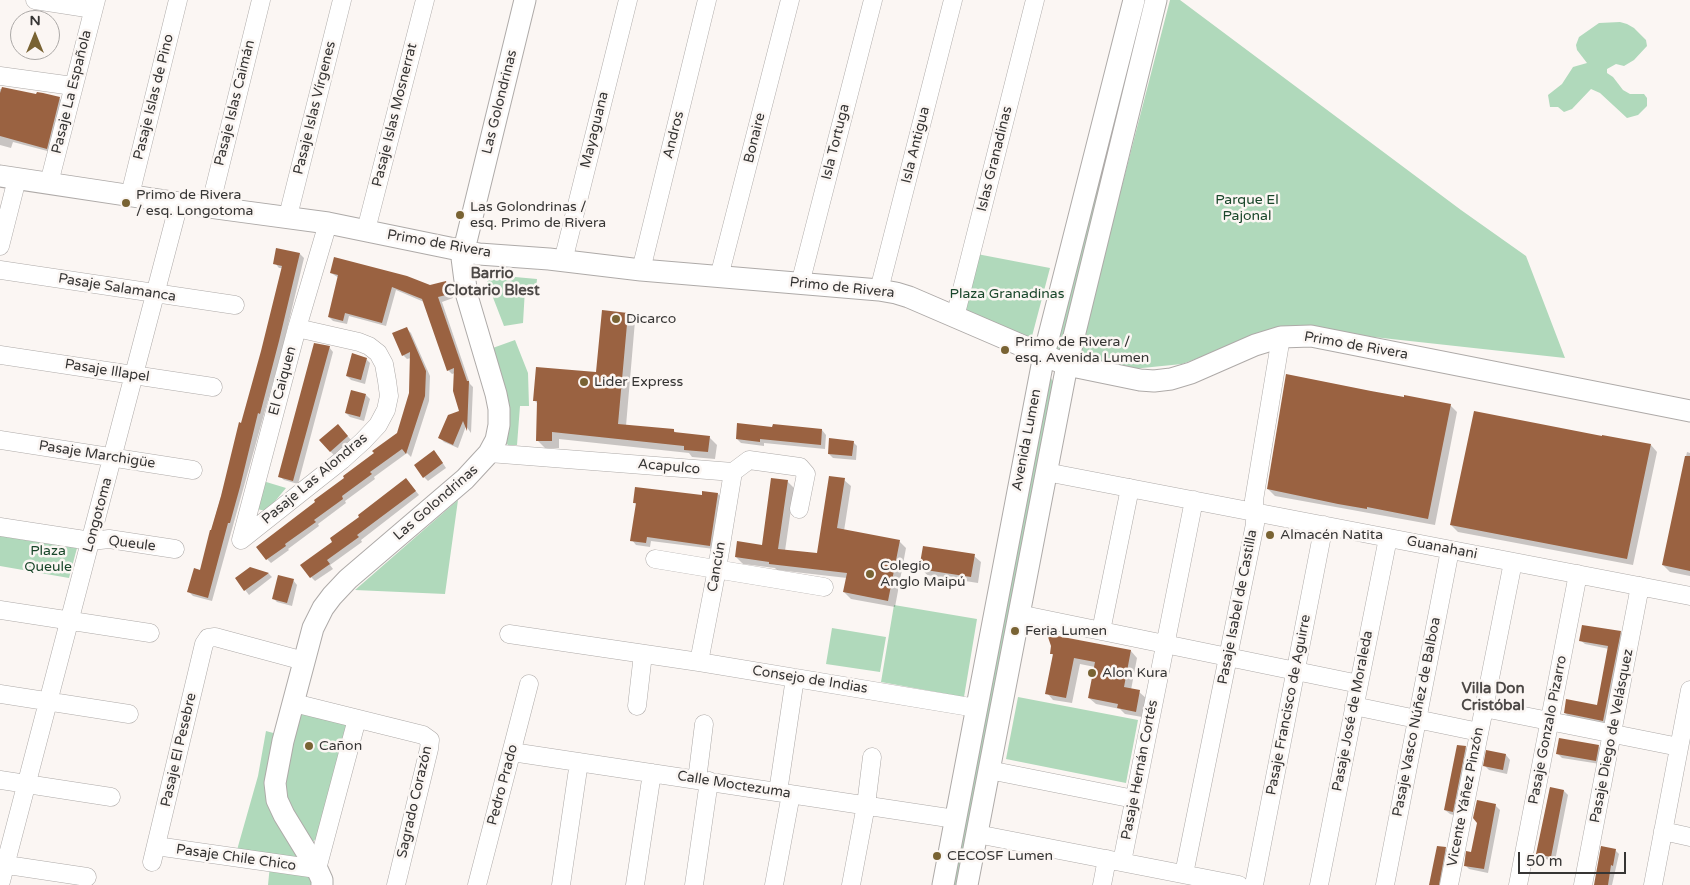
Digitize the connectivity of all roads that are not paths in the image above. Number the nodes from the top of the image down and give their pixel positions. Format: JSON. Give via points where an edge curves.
{"nodes":[{"id":1,"x":35,"y":0,"type":"edge"},
{"id":2,"x":178,"y":0,"type":"edge"},
{"id":3,"x":261,"y":0,"type":"edge"},
{"id":4,"x":342,"y":0,"type":"edge"},
{"id":5,"x":425,"y":0,"type":"edge"},
{"id":6,"x":525,"y":0,"type":"edge"},
{"id":7,"x":628,"y":0,"type":"edge"},
{"id":8,"x":707,"y":0,"type":"edge"},
{"id":9,"x":790,"y":0,"type":"edge"},
{"id":10,"x":873,"y":0,"type":"edge"},
{"id":11,"x":953,"y":0,"type":"edge"},
{"id":12,"x":1035,"y":0,"type":"edge"},
{"id":13,"x":1134,"y":0,"type":"edge"},
{"id":14,"x":1156,"y":0,"type":"edge"},
{"id":15,"x":94,"y":4,"type":"edge"},
{"id":16,"x":0,"y":76,"type":"edge"},
{"id":17,"x":74,"y":86,"type":"junction"},
{"id":18,"x":9,"y":177,"type":"edge"},
{"id":19,"x":48,"y":183,"type":"junction"},
{"id":20,"x":130,"y":195,"type":"junction"},
{"id":21,"x":179,"y":203,"type":"junction"},
{"id":22,"x":210,"y":207,"type":"junction"},
{"id":23,"x":288,"y":216,"type":"junction"},
{"id":24,"x":328,"y":223,"type":"junction"},
{"id":25,"x":366,"y":230,"type":"junction"},
{"id":26,"x":0,"y":246,"type":"edge"},
{"id":27,"x":463,"y":252,"type":"junction"},
{"id":28,"x":563,"y":260,"type":"junction"},
{"id":29,"x":0,"y":270,"type":"edge"},
{"id":30,"x":641,"y":270,"type":"junction"},
{"id":31,"x":719,"y":277,"type":"junction"},
{"id":32,"x":800,"y":284,"type":"junction"},
{"id":33,"x":879,"y":290,"type":"junction"},
{"id":34,"x":156,"y":293,"type":"junction"},
{"id":35,"x":235,"y":305,"type":"dead end"},
{"id":36,"x":955,"y":317,"type":"junction"},
{"id":37,"x":297,"y":328,"type":"junction"},
{"id":38,"x":1281,"y":337,"type":"junction"},
{"id":39,"x":0,"y":354,"type":"edge"},
{"id":40,"x":1044,"y":355,"type":"junction"},
{"id":41,"x":1066,"y":365,"type":"junction"},
{"id":42,"x":134,"y":375,"type":"junction"},
{"id":43,"x":213,"y":387,"type":"dead end"},
{"id":44,"x":1690,"y":411,"type":"edge"},
{"id":45,"x":0,"y":440,"type":"edge"},
{"id":46,"x":489,"y":453,"type":"junction"},
{"id":47,"x":112,"y":458,"type":"junction"},
{"id":48,"x":193,"y":470,"type":"dead end"},
{"id":49,"x":733,"y":472,"type":"junction"},
{"id":50,"x":1046,"y":472,"type":"junction"},
{"id":51,"x":1130,"y":488,"type":"junction"},
{"id":52,"x":1194,"y":500,"type":"junction"},
{"id":53,"x":799,"y":509,"type":"dead end"},
{"id":54,"x":1255,"y":512,"type":"junction"},
{"id":55,"x":1324,"y":525,"type":"junction"},
{"id":56,"x":0,"y":527,"type":"edge"},
{"id":57,"x":1388,"y":538,"type":"junction"},
{"id":58,"x":241,"y":540,"type":"joint"},
{"id":59,"x":91,"y":541,"type":"junction"},
{"id":60,"x":175,"y":550,"type":"dead end"},
{"id":61,"x":1450,"y":550,"type":"junction"},
{"id":62,"x":655,"y":560,"type":"dead end"},
{"id":63,"x":1513,"y":562,"type":"junction"},
{"id":64,"x":717,"y":570,"type":"junction"},
{"id":65,"x":1578,"y":574,"type":"junction"},
{"id":66,"x":1640,"y":586,"type":"junction"},
{"id":67,"x":824,"y":587,"type":"dead end"},
{"id":68,"x":1690,"y":596,"type":"edge"},
{"id":69,"x":0,"y":610,"type":"edge"},
{"id":70,"x":1019,"y":614,"type":"junction"},
{"id":71,"x":70,"y":621,"type":"junction"},
{"id":72,"x":1101,"y":631,"type":"junction"},
{"id":73,"x":150,"y":633,"type":"dead end"},
{"id":74,"x":509,"y":634,"type":"dead end"},
{"id":75,"x":1165,"y":644,"type":"junction"},
{"id":76,"x":643,"y":654,"type":"junction"},
{"id":77,"x":1228,"y":657,"type":"junction"},
{"id":78,"x":304,"y":661,"type":"junction"},
{"id":79,"x":699,"y":662,"type":"junction"},
{"id":80,"x":1296,"y":671,"type":"junction"},
{"id":81,"x":795,"y":678,"type":"junction"},
{"id":82,"x":529,"y":684,"type":"dead end"},
{"id":83,"x":1359,"y":684,"type":"junction"},
{"id":84,"x":1690,"y":690,"type":"edge"},
{"id":85,"x":0,"y":694,"type":"edge"},
{"id":86,"x":48,"y":702,"type":"junction"},
{"id":87,"x":294,"y":702,"type":"junction"},
{"id":88,"x":637,"y":706,"type":"dead end"},
{"id":89,"x":1354,"y":706,"type":"junction"},
{"id":90,"x":976,"y":708,"type":"junction"},
{"id":91,"x":1484,"y":708,"type":"junction"},
{"id":92,"x":129,"y":714,"type":"dead end"},
{"id":93,"x":357,"y":719,"type":"junction"},
{"id":94,"x":1417,"y":720,"type":"junction"},
{"id":95,"x":1549,"y":721,"type":"junction"},
{"id":96,"x":704,"y":724,"type":"dead end"},
{"id":97,"x":1479,"y":732,"type":"junction"},
{"id":98,"x":1612,"y":734,"type":"junction"},
{"id":99,"x":1679,"y":747,"type":"junction"},
{"id":100,"x":512,"y":752,"type":"junction"},
{"id":101,"x":872,"y":757,"type":"dead end"},
{"id":102,"x":579,"y":762,"type":"junction"},
{"id":103,"x":1683,"y":767,"type":"edge"},
{"id":104,"x":989,"y":770,"type":"junction"},
{"id":105,"x":652,"y":773,"type":"junction"},
{"id":106,"x":0,"y":780,"type":"edge"},
{"id":107,"x":703,"y":780,"type":"junction"},
{"id":108,"x":27,"y":784,"type":"junction"},
{"id":109,"x":784,"y":793,"type":"junction"},
{"id":110,"x":111,"y":797,"type":"dead end"},
{"id":111,"x":1134,"y":799,"type":"junction"},
{"id":112,"x":866,"y":806,"type":"junction"},
{"id":113,"x":955,"y":819,"type":"junction"},
{"id":114,"x":1663,"y":832,"type":"junction"},
{"id":115,"x":977,"y":834,"type":"junction"},
{"id":116,"x":1690,"y":837,"type":"edge"},
{"id":117,"x":154,"y":854,"type":"joint"},
{"id":118,"x":1115,"y":861,"type":"junction"},
{"id":119,"x":3,"y":865,"type":"edge"},
{"id":120,"x":320,"y":877,"type":"edge"},
{"id":121,"x":1174,"y":877,"type":"edge"},
{"id":122,"x":88,"y":878,"type":"dead end"},
{"id":123,"x":1233,"y":884,"type":"edge"},
{"id":124,"x":0,"y":885,"type":"edge"},
{"id":125,"x":396,"y":885,"type":"edge"},
{"id":126,"x":477,"y":885,"type":"edge"},
{"id":127,"x":562,"y":885,"type":"edge"},
{"id":128,"x":635,"y":885,"type":"edge"},
{"id":129,"x":694,"y":885,"type":"edge"},
{"id":130,"x":774,"y":885,"type":"edge"},
{"id":131,"x":851,"y":885,"type":"edge"},
{"id":132,"x":943,"y":885,"type":"edge"},
{"id":133,"x":967,"y":885,"type":"edge"},
{"id":134,"x":1102,"y":885,"type":"edge"},
{"id":135,"x":1254,"y":885,"type":"edge"},
{"id":136,"x":1319,"y":885,"type":"edge"},
{"id":137,"x":1384,"y":885,"type":"edge"},
{"id":138,"x":1449,"y":885,"type":"edge"},
{"id":139,"x":1518,"y":885,"type":"edge"},
{"id":140,"x":1583,"y":885,"type":"edge"},
{"id":141,"x":1653,"y":885,"type":"edge"}],
"edges":[{"from":1,"to":15,"type":"street"},
{"from":2,"to":20,"type":"street","name":"Pasaje Islas de Pino"},
{"from":3,"to":22,"type":"street","name":"Pasaje Islas Caimán"},
{"from":4,"to":23,"type":"street","name":"Pasaje Islas Vírgenes"},
{"from":5,"to":25,"type":"street","name":"Pasaje Islas Mosnerrat"},
{"from":6,"to":27,"type":"street","name":"Las Golondrinas"},
{"from":7,"to":28,"type":"street","name":"Mayaguana"},
{"from":8,"to":30,"type":"street","name":"Andros"},
{"from":9,"to":31,"type":"street","name":"Bonaire"},
{"from":10,"to":32,"type":"street","name":"Isla Tortuga"},
{"from":11,"to":33,"type":"street","name":"Isla Antigua"},
{"from":12,"to":36,"type":"street","name":"Islas Granadinas"},
{"from":13,"to":40,"type":"street","name":"Avenida Lumen"},
{"from":14,"to":41,"type":"street","name":"Avenida Lumen"},
{"from":15,"to":17,"type":"street","name":"Pasaje La Española"},
{"from":16,"to":17,"type":"street"},
{"from":17,"to":19,"type":"street","name":"Pasaje La Española"},
{"from":18,"to":19,"type":"street","name":"Primo de Rivera"},
{"from":18,"to":26,"type":"street"},
{"from":19,"to":20,"type":"street","name":"Primo de Rivera"},
{"from":20,"to":21,"type":"street","name":"Primo de Rivera"},
{"from":21,"to":22,"type":"street","name":"Primo de Rivera"},
{"from":21,"to":34,"type":"street","name":"Longotoma"},
{"from":22,"to":23,"type":"street","name":"Primo de Rivera"},
{"from":23,"to":24,"type":"street","name":"Primo de Rivera"},
{"from":24,"to":25,"type":"street","name":"Primo de Rivera"},
{"from":24,"to":37,"type":"street","name":"El Caiquen"},
{"from":25,"to":27,"type":"street","name":"Primo de Rivera"},
{"from":27,"to":28,"type":"street","name":"Primo de Rivera"},
{"from":27,"to":46,"type":"street","name":"Las Golondrinas","via":[[462,269],[467,296],[498,409],[496,440]]},
{"from":28,"to":30,"type":"street","name":"Primo de Rivera"},
{"from":29,"to":34,"type":"street","name":"Pasaje Salamanca"},
{"from":30,"to":31,"type":"street","name":"Primo de Rivera"},
{"from":31,"to":32,"type":"street","name":"Primo de Rivera"},
{"from":32,"to":33,"type":"street","name":"Primo de Rivera"},
{"from":33,"to":36,"type":"street","name":"Primo de Rivera","via":[[909,297]]},
{"from":34,"to":35,"type":"street","name":"Pasaje Salamanca"},
{"from":34,"to":42,"type":"street","name":"Longotoma"},
{"from":36,"to":40,"type":"street","name":"Primo de Rivera"},
{"from":37,"to":58,"type":"street","name":"El Caiquen"},
{"from":37,"to":58,"type":"street","name":"Pasaje Las Alondras","via":[[359,342],[378,353],[387,381],[389,396],[386,410],[378,425],[342,460]]},
{"from":38,"to":41,"type":"street","name":"Primo de Rivera","via":[[1191,373],[1163,380],[1140,380]]},
{"from":38,"to":44,"type":"street","name":"Primo de Rivera","via":[[1325,338]]},
{"from":38,"to":54,"type":"street","name":"Pasaje Isabel de Castilla","via":[[1254,500]]},
{"from":39,"to":42,"type":"street","name":"Pasaje Illapel"},
{"from":40,"to":41,"type":"street","name":"Primo de Rivera"},
{"from":40,"to":90,"type":"street","name":"Avenida Lumen"},
{"from":41,"to":50,"type":"street","name":"Avenida Lumen"},
{"from":42,"to":43,"type":"street","name":"Pasaje Illapel"},
{"from":42,"to":47,"type":"street","name":"Longotoma"},
{"from":45,"to":47,"type":"street","name":"Pasaje Marchigüe"},
{"from":46,"to":49,"type":"street","name":"Acapulco"},
{"from":46,"to":78,"type":"street","name":"Las Golondrinas","via":[[465,479],[332,596],[313,628]]},
{"from":47,"to":48,"type":"street","name":"Pasaje Marchigüe"},
{"from":47,"to":59,"type":"street","name":"Longotoma"},
{"from":49,"to":53,"type":"street","via":[[749,460],[800,466],[806,474]]},
{"from":49,"to":64,"type":"street","name":"Cancún"},
{"from":50,"to":51,"type":"street","name":"Guanahani"},
{"from":50,"to":70,"type":"street","name":"Avenida Lumen"},
{"from":51,"to":52,"type":"street","name":"Guanahani"},
{"from":51,"to":72,"type":"street"},
{"from":52,"to":54,"type":"street","name":"Guanahani"},
{"from":52,"to":75,"type":"street","name":"Pasaje Hernán Cortés"},
{"from":54,"to":55,"type":"street","name":"Guanahani"},
{"from":54,"to":77,"type":"street","name":"Pasaje Isabel de Castilla"},
{"from":55,"to":57,"type":"street","name":"Guanahani"},
{"from":55,"to":80,"type":"street","name":"Pasaje Francisco de Aguirre"},
{"from":56,"to":59,"type":"street","name":"Queule"},
{"from":57,"to":61,"type":"street","name":"Guanahani"},
{"from":57,"to":83,"type":"street","name":"Pasaje José de Moraleda"},
{"from":59,"to":60,"type":"street","name":"Queule","via":[[109,540]]},
{"from":59,"to":71,"type":"street","name":"Longotoma"},
{"from":61,"to":63,"type":"street","name":"Guanahani"},
{"from":61,"to":94,"type":"street","name":"Pasaje Vasco Núñez de Balboa"},
{"from":62,"to":64,"type":"street"},
{"from":63,"to":65,"type":"street","name":"Guanahani"},
{"from":63,"to":91,"type":"street","name":"Vicente Yáñez Pinzón"},
{"from":64,"to":67,"type":"street"},
{"from":64,"to":79,"type":"street","name":"Cancún"},
{"from":65,"to":66,"type":"street","name":"Guanahani"},
{"from":65,"to":95,"type":"street","name":"Pasaje Gonzalo Pizarro"},
{"from":66,"to":68,"type":"street","name":"Guanahani"},
{"from":66,"to":98,"type":"street","name":"Pasaje Diego de Velásquez"},
{"from":69,"to":71,"type":"street"},
{"from":70,"to":72,"type":"street"},
{"from":70,"to":104,"type":"street","name":"Avenida Lumen"},
{"from":71,"to":73,"type":"street"},
{"from":71,"to":86,"type":"street","name":"Longotoma"},
{"from":72,"to":75,"type":"street"},
{"from":74,"to":76,"type":"street","name":"Consejo de Indias"},
{"from":75,"to":77,"type":"street"},
{"from":75,"to":111,"type":"street","name":"Pasaje Hernán Cortés"},
{"from":76,"to":79,"type":"street","name":"Consejo de Indias"},
{"from":76,"to":88,"type":"street"},
{"from":77,"to":80,"type":"street"},
{"from":77,"to":121,"type":"street","name":"Pasaje Isabel de Castilla"},
{"from":78,"to":87,"type":"street","name":"Las Golondrinas"},
{"from":78,"to":117,"type":"street","name":"Pasaje El Pesebre","via":[[215,637],[208,638]]},
{"from":79,"to":81,"type":"street","name":"Consejo de Indias"},
{"from":80,"to":83,"type":"street"},
{"from":80,"to":135,"type":"street","name":"Pasaje Francisco de Aguirre"},
{"from":81,"to":90,"type":"street","name":"Consejo de Indias"},
{"from":81,"to":109,"type":"street"},
{"from":82,"to":100,"type":"street","name":"Pedro Prado"},
{"from":83,"to":89,"type":"street","name":"Pasaje José de Moraleda"},
{"from":84,"to":99,"type":"street"},
{"from":85,"to":86,"type":"street"},
{"from":86,"to":92,"type":"street"},
{"from":86,"to":108,"type":"street","name":"Longotoma"},
{"from":87,"to":93,"type":"street","name":"Sagrado Corazón"},
{"from":87,"to":120,"type":"street","name":"Las Golondrinas","via":[[275,783],[277,800]]},
{"from":89,"to":94,"type":"street"},
{"from":89,"to":136,"type":"street","name":"Pasaje José de Moraleda"},
{"from":90,"to":113,"type":"street","name":"Avenida Lumen"},
{"from":91,"to":95,"type":"street"},
{"from":91,"to":97,"type":"street","name":"Vicente Yáñez Pinzón"},
{"from":93,"to":120,"type":"street"},
{"from":93,"to":125,"type":"street","name":"Sagrado Corazón","via":[[423,735],[430,740]]},
{"from":94,"to":97,"type":"street"},
{"from":94,"to":137,"type":"street","name":"Pasaje Vasco Núñez de Balboa"},
{"from":95,"to":98,"type":"street"},
{"from":95,"to":139,"type":"street","name":"Pasaje Gonzalo Pizarro"},
{"from":96,"to":107,"type":"street"},
{"from":97,"to":138,"type":"street","name":"Vicente Yáñez Pinzón"},
{"from":98,"to":99,"type":"street"},
{"from":98,"to":140,"type":"street","name":"Pasaje Diego de Velásquez"},
{"from":99,"to":103,"type":"street"},
{"from":100,"to":102,"type":"street","name":"Calle Moctezuma"},
{"from":100,"to":126,"type":"street","name":"Pedro Prado"},
{"from":101,"to":112,"type":"street"},
{"from":102,"to":105,"type":"street","name":"Calle Moctezuma"},
{"from":102,"to":127,"type":"street"},
{"from":103,"to":114,"type":"street"},
{"from":104,"to":111,"type":"street"},
{"from":104,"to":115,"type":"street","name":"Avenida Lumen"},
{"from":105,"to":107,"type":"street","name":"Calle Moctezuma"},
{"from":105,"to":128,"type":"street"},
{"from":106,"to":108,"type":"street"},
{"from":107,"to":109,"type":"street","name":"Calle Moctezuma"},
{"from":107,"to":129,"type":"street"},
{"from":108,"to":110,"type":"street"},
{"from":108,"to":119,"type":"street","name":"Longotoma"},
{"from":109,"to":112,"type":"street","name":"Calle Moctezuma"},
{"from":109,"to":130,"type":"street"},
{"from":111,"to":118,"type":"street","name":"Pasaje Hernán Cortés"},
{"from":112,"to":113,"type":"street","name":"Calle Moctezuma"},
{"from":112,"to":131,"type":"street"},
{"from":113,"to":132,"type":"street","name":"Avenida Lumen"},
{"from":114,"to":116,"type":"street"},
{"from":114,"to":141,"type":"street"},
{"from":115,"to":118,"type":"street"},
{"from":115,"to":133,"type":"street","name":"Avenida Lumen"},
{"from":117,"to":120,"type":"street","name":"Pasaje Chile Chico"},
{"from":118,"to":121,"type":"street"},
{"from":118,"to":134,"type":"street","name":"Pasaje Hernán Cortés"},
{"from":119,"to":122,"type":"street"},
{"from":119,"to":124,"type":"street","name":"Longotoma"},
{"from":121,"to":123,"type":"street"}]}
